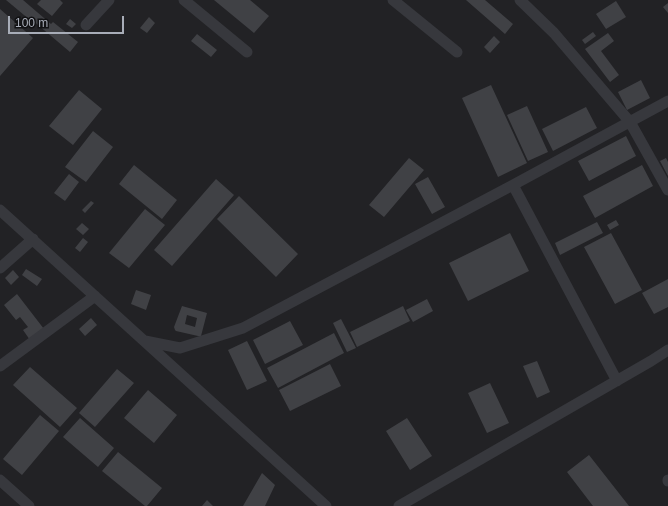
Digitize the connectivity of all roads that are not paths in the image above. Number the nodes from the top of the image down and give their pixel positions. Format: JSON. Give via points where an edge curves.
{"nodes":[{"id":1,"x":109,"y":0,"type":"edge"},
{"id":2,"x":184,"y":0,"type":"edge"},
{"id":3,"x":393,"y":0,"type":"edge"},
{"id":4,"x":520,"y":0,"type":"edge"},
{"id":5,"x":86,"y":25,"type":"dead end"},
{"id":6,"x":248,"y":52,"type":"dead end"},
{"id":7,"x":457,"y":52,"type":"dead end"},
{"id":8,"x":668,"y":101,"type":"edge"},
{"id":9,"x":630,"y":122,"type":"junction"},
{"id":10,"x":513,"y":185,"type":"junction"},
{"id":11,"x":668,"y":190,"type":"edge"},
{"id":12,"x":0,"y":210,"type":"edge"},
{"id":13,"x":33,"y":239,"type":"junction"},
{"id":14,"x":0,"y":268,"type":"edge"},
{"id":15,"x":95,"y":296,"type":"junction"},
{"id":16,"x":145,"y":341,"type":"junction"},
{"id":17,"x":668,"y":350,"type":"edge"},
{"id":18,"x":0,"y":366,"type":"edge"},
{"id":19,"x":617,"y":381,"type":"junction"},
{"id":20,"x":0,"y":480,"type":"edge"},
{"id":21,"x":29,"y":506,"type":"edge"},
{"id":22,"x":326,"y":506,"type":"edge"},
{"id":23,"x":399,"y":506,"type":"edge"}],
"edges":[{"from":1,"to":5,"type":"street"},
{"from":2,"to":6,"type":"street"},
{"from":3,"to":7,"type":"street"},
{"from":4,"to":9,"type":"street","via":[[554,33]]},
{"from":8,"to":9,"type":"street"},
{"from":9,"to":10,"type":"street"},
{"from":9,"to":11,"type":"street"},
{"from":10,"to":16,"type":"street","via":[[243,328],[180,348]]},
{"from":10,"to":19,"type":"street"},
{"from":12,"to":13,"type":"street"},
{"from":13,"to":14,"type":"street"},
{"from":13,"to":15,"type":"street"},
{"from":15,"to":16,"type":"street"},
{"from":15,"to":18,"type":"street"},
{"from":16,"to":22,"type":"street"},
{"from":17,"to":19,"type":"street"},
{"from":19,"to":23,"type":"street"},
{"from":20,"to":21,"type":"street"}]}
